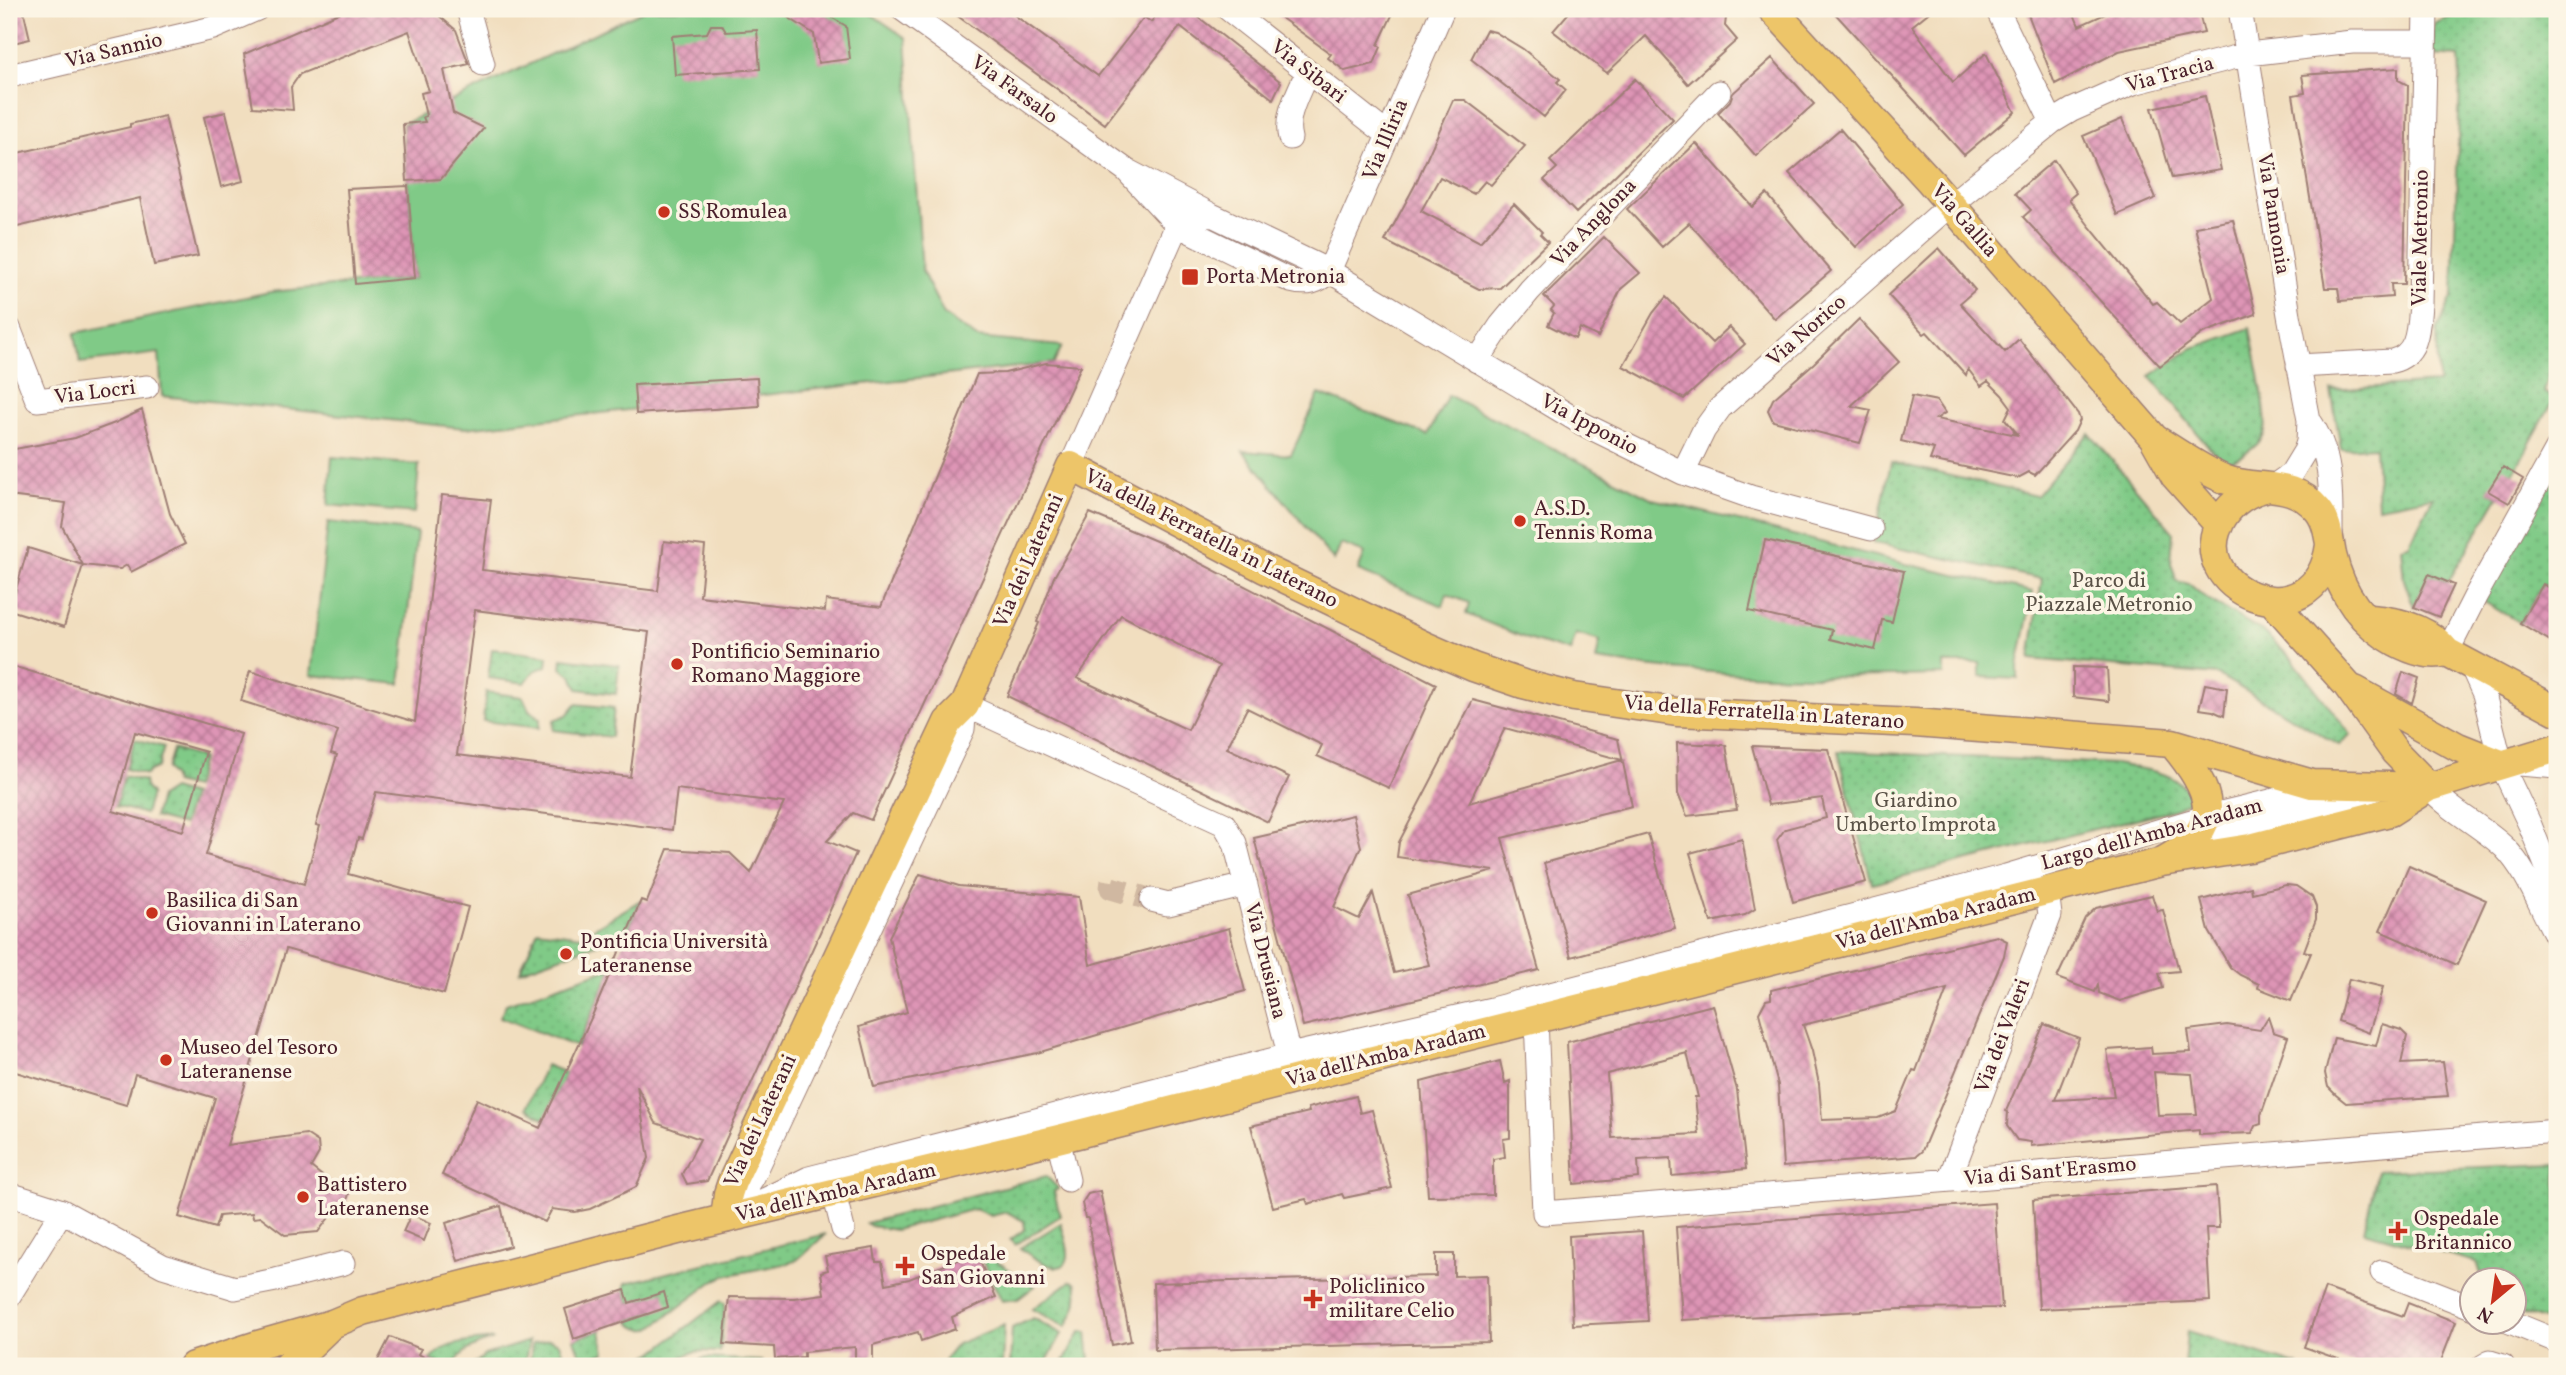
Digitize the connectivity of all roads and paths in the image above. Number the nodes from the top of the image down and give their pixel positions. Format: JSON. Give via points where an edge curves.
{"nodes":[{"id":1,"x":257,"y":9,"type":"edge"},
{"id":2,"x":468,"y":9,"type":"edge"},
{"id":3,"x":902,"y":9,"type":"edge"},
{"id":4,"x":1228,"y":9,"type":"edge"},
{"id":5,"x":1443,"y":9,"type":"edge"},
{"id":6,"x":1772,"y":9,"type":"edge"},
{"id":7,"x":1997,"y":9,"type":"edge"},
{"id":8,"x":2241,"y":9,"type":"edge"},
{"id":9,"x":2426,"y":9,"type":"edge"},
{"id":10,"x":211,"y":18,"type":"edge"},
{"id":11,"x":2425,"y":42,"type":"junction"},
{"id":12,"x":2248,"y":54,"type":"junction"},
{"id":13,"x":483,"y":64,"type":"dead end"},
{"id":14,"x":1307,"y":72,"type":"junction"},
{"id":15,"x":9,"y":76,"type":"edge"},
{"id":16,"x":1719,"y":92,"type":"dead end"},
{"id":17,"x":2052,"y":122,"type":"junction"},
{"id":18,"x":1388,"y":135,"type":"junction"},
{"id":19,"x":1290,"y":138,"type":"dead end"},
{"id":20,"x":1126,"y":170,"type":"junction"},
{"id":21,"x":1950,"y":205,"type":"junction"},
{"id":22,"x":1214,"y":216,"type":"junction"},
{"id":23,"x":1177,"y":225,"type":"junction"},
{"id":24,"x":1329,"y":271,"type":"junction"},
{"id":25,"x":9,"y":328,"type":"edge"},
{"id":26,"x":1477,"y":361,"type":"junction"},
{"id":27,"x":2298,"y":366,"type":"junction"},
{"id":28,"x":147,"y":387,"type":"dead end"},
{"id":29,"x":2309,"y":420,"type":"junction"},
{"id":30,"x":2152,"y":437,"type":"junction"},
{"id":31,"x":2557,"y":449,"type":"edge"},
{"id":32,"x":1071,"y":466,"type":"junction"},
{"id":33,"x":1683,"y":473,"type":"junction"},
{"id":34,"x":2274,"y":486,"type":"junction"},
{"id":35,"x":2218,"y":525,"type":"junction"},
{"id":36,"x":1871,"y":530,"type":"dead end"},
{"id":37,"x":2330,"y":545,"type":"junction"},
{"id":38,"x":2272,"y":601,"type":"junction"},
{"id":39,"x":2459,"y":659,"type":"junction"},
{"id":40,"x":965,"y":705,"type":"junction"},
{"id":41,"x":2557,"y":711,"type":"edge"},
{"id":42,"x":2387,"y":720,"type":"junction"},
{"id":43,"x":2172,"y":743,"type":"junction"},
{"id":44,"x":2557,"y":748,"type":"edge"},
{"id":45,"x":2501,"y":764,"type":"junction"},
{"id":46,"x":2557,"y":767,"type":"edge"},
{"id":47,"x":2334,"y":786,"type":"junction"},
{"id":48,"x":2373,"y":786,"type":"junction"},
{"id":49,"x":2429,"y":787,"type":"junction"},
{"id":50,"x":2205,"y":817,"type":"junction"},
{"id":51,"x":2530,"y":825,"type":"junction"},
{"id":52,"x":2557,"y":837,"type":"edge"},
{"id":53,"x":2162,"y":862,"type":"junction"},
{"id":54,"x":2006,"y":876,"type":"junction"},
{"id":55,"x":1246,"y":885,"type":"junction"},
{"id":56,"x":2047,"y":891,"type":"junction"},
{"id":57,"x":1152,"y":900,"type":"tunnel mouth"},
{"id":58,"x":2550,"y":901,"type":"edge"},
{"id":59,"x":2557,"y":937,"type":"edge"},
{"id":60,"x":1536,"y":1019,"type":"junction"},
{"id":61,"x":1293,"y":1067,"type":"junction"},
{"id":62,"x":2557,"y":1131,"type":"edge"},
{"id":63,"x":1058,"y":1139,"type":"junction"},
{"id":64,"x":1068,"y":1180,"type":"dead end"},
{"id":65,"x":1949,"y":1180,"type":"junction"},
{"id":66,"x":831,"y":1183,"type":"junction"},
{"id":67,"x":9,"y":1194,"type":"edge"},
{"id":68,"x":62,"y":1211,"type":"junction"},
{"id":69,"x":724,"y":1219,"type":"junction"},
{"id":70,"x":843,"y":1229,"type":"dead end"},
{"id":71,"x":344,"y":1263,"type":"dead end"},
{"id":72,"x":2382,"y":1272,"type":"dead end"},
{"id":73,"x":9,"y":1296,"type":"edge"},
{"id":74,"x":2458,"y":1302,"type":"edge"},
{"id":75,"x":332,"y":1324,"type":"junction"},
{"id":76,"x":2528,"y":1329,"type":"edge"},
{"id":77,"x":2557,"y":1341,"type":"edge"},
{"id":78,"x":194,"y":1366,"type":"edge"},
{"id":79,"x":288,"y":1366,"type":"edge"},
{"id":80,"x":2483,"y":1366,"type":"edge"},
{"id":81,"x":2502,"y":1366,"type":"edge"}],
"edges":[{"from":1,"to":10,"type":"street","name":"Via Sannio"},
{"from":2,"to":13,"type":"street"},
{"from":3,"to":20,"type":"street","name":"Via Farsalo"},
{"from":4,"to":14,"type":"street","name":"Via Sibari"},
{"from":5,"to":18,"type":"street","name":"Via Illiria"},
{"from":6,"to":21,"type":"main road","name":"Via Gallia"},
{"from":7,"to":17,"type":"street"},
{"from":8,"to":12,"type":"street","name":"Via Pannonia"},
{"from":9,"to":11,"type":"street","name":"Viale Metronio"},
{"from":10,"to":15,"type":"street","name":"Via Sannio"},
{"from":11,"to":12,"type":"street","name":"Via Tracia","via":[[2352,42]]},
{"from":11,"to":27,"type":"street","name":"Viale Metronio","via":[[2420,304],[2414,344],[2392,361]]},
{"from":12,"to":17,"type":"street","name":"Via Tracia","via":[[2133,83]]},
{"from":12,"to":27,"type":"street","name":"Via Pannonia"},
{"from":14,"to":18,"type":"street","name":"Via Sibari"},
{"from":14,"to":19,"type":"street","via":[[1289,118]]},
{"from":16,"to":26,"type":"street","name":"Via Anglona","via":[[1530,290]]},
{"from":17,"to":21,"type":"street","name":"Via Tracia"},
{"from":18,"to":24,"type":"street","name":"Via Illiria"},
{"from":20,"to":22,"type":"street","name":"Via Farsalo"},
{"from":20,"to":23,"type":"street","name":"Via Farsalo"},
{"from":21,"to":30,"type":"main road","name":"Via Gallia"},
{"from":21,"to":33,"type":"street","name":"Via Norico","via":[[1720,408]]},
{"from":22,"to":23,"type":"street","via":[[1190,217]]},
{"from":22,"to":24,"type":"street","name":"Via Farsalo"},
{"from":23,"to":24,"type":"street","via":[[1291,281],[1312,283]]},
{"from":23,"to":32,"type":"street","name":"Via dei Laterani"},
{"from":24,"to":26,"type":"street","name":"Via Ipponio"},
{"from":25,"to":28,"type":"street","name":"Via Locri","via":[[37,400]]},
{"from":26,"to":33,"type":"street","name":"Via Ipponio","via":[[1583,424]]},
{"from":27,"to":29,"type":"street","name":"Via Pannonia"},
{"from":29,"to":34,"type":"street","via":[[2305,451],[2291,474]]},
{"from":29,"to":37,"type":"street","via":[[2327,465]]},
{"from":30,"to":34,"type":"main road","via":[[2227,480]]},
{"from":30,"to":35,"type":"main road","via":[[2175,476]]},
{"from":31,"to":39,"type":"street","via":[[2474,597]]},
{"from":32,"to":40,"type":"main road","name":"Via dei Laterani"},
{"from":32,"to":43,"type":"main road","name":"Via della Ferratella in Laterano","via":[[1265,569],[1425,646],[1485,671],[1574,697],[1678,712],[1915,723]]},
{"from":33,"to":36,"type":"street","name":"Via Ipponio","via":[[1751,498]]},
{"from":34,"to":35,"type":"main road","via":[[2239,500]]},
{"from":34,"to":37,"type":"main road","via":[[2294,491],[2318,509]]},
{"from":35,"to":38,"type":"main road","via":[[2215,549],[2225,574],[2239,591]]},
{"from":37,"to":38,"type":"main road","via":[[2326,563],[2313,583],[2293,598]]},
{"from":37,"to":39,"type":"main road","via":[[2344,591],[2363,618],[2381,633],[2415,640],[2430,654]]},
{"from":38,"to":42,"type":"main road","via":[[2347,685]]},
{"from":39,"to":41,"type":"main road"},
{"from":39,"to":45,"type":"street","via":[[2484,694]]},
{"from":40,"to":55,"type":"street","name":"Via Drusiana","via":[[1224,824],[1235,843]]},
{"from":40,"to":69,"type":"main road","name":"Via dei Laterani","via":[[948,722],[732,1182]]},
{"from":42,"to":45,"type":"main road"},
{"from":42,"to":49,"type":"main road","via":[[2395,752]]},
{"from":43,"to":47,"type":"main road","name":"Largo dell'Amba Aradam","via":[[2300,782]]},
{"from":43,"to":50,"type":"main road","via":[[2204,788]]},
{"from":44,"to":45,"type":"main road"},
{"from":45,"to":46,"type":"street"},
{"from":45,"to":49,"type":"main road"},
{"from":45,"to":51,"type":"street"},
{"from":47,"to":48,"type":"main road","name":"Largo dell'Amba Aradam"},
{"from":47,"to":50,"type":"street","name":"Largo dell'Amba Aradam"},
{"from":48,"to":49,"type":"main road"},
{"from":48,"to":53,"type":"street","name":"Largo dell'Amba Aradam","via":[[2210,840]]},
{"from":49,"to":53,"type":"main road","name":"Largo dell'Amba Aradam","via":[[2376,816],[2250,848]]},
{"from":49,"to":58,"type":"street","via":[[2505,849]]},
{"from":50,"to":53,"type":"main road","via":[[2186,846]]},
{"from":50,"to":54,"type":"street","name":"Largo dell'Amba Aradam"},
{"from":51,"to":52,"type":"street"},
{"from":51,"to":58,"type":"street"},
{"from":53,"to":56,"type":"main road","name":"Largo dell'Amba Aradam"},
{"from":54,"to":56,"type":"street","name":"Largo dell'Amba Aradam"},
{"from":54,"to":61,"type":"street","name":"Via dell'Amba Aradam","via":[[1492,1009]]},
{"from":55,"to":57,"type":"street","via":[[1168,904]]},
{"from":55,"to":61,"type":"street","name":"Via Drusiana"},
{"from":56,"to":60,"type":"main road","name":"Via dell'Amba Aradam"},
{"from":56,"to":65,"type":"street","name":"Via dei Valeri","via":[[2050,915]]},
{"from":58,"to":59,"type":"street"},
{"from":60,"to":61,"type":"main road","name":"Via dell'Amba Aradam"},
{"from":60,"to":65,"type":"street","name":"Via di Sant'Erasmo","via":[[1544,1213]]},
{"from":61,"to":63,"type":"main road","name":"Via dell'Amba Aradam"},
{"from":61,"to":66,"type":"street","name":"Via dell'Amba Aradam"},
{"from":62,"to":65,"type":"street","name":"Via di Sant'Erasmo"},
{"from":63,"to":64,"type":"street"},
{"from":63,"to":66,"type":"main road","name":"Via dell'Amba Aradam"},
{"from":66,"to":69,"type":"main road","name":"Via dell'Amba Aradam"},
{"from":66,"to":70,"type":"street"},
{"from":67,"to":68,"type":"street"},
{"from":68,"to":71,"type":"street","via":[[163,1266],[235,1288]]},
{"from":68,"to":73,"type":"street"},
{"from":69,"to":75,"type":"main road","name":"Via dell'Amba Aradam","via":[[373,1309]]},
{"from":72,"to":74,"type":"street"},
{"from":75,"to":78,"type":"main road","name":"Via dell'Amba Aradam"},
{"from":75,"to":79,"type":"main road"},
{"from":76,"to":77,"type":"street"},
{"from":80,"to":81,"type":"street","via":[[2490,1362]]}]}
